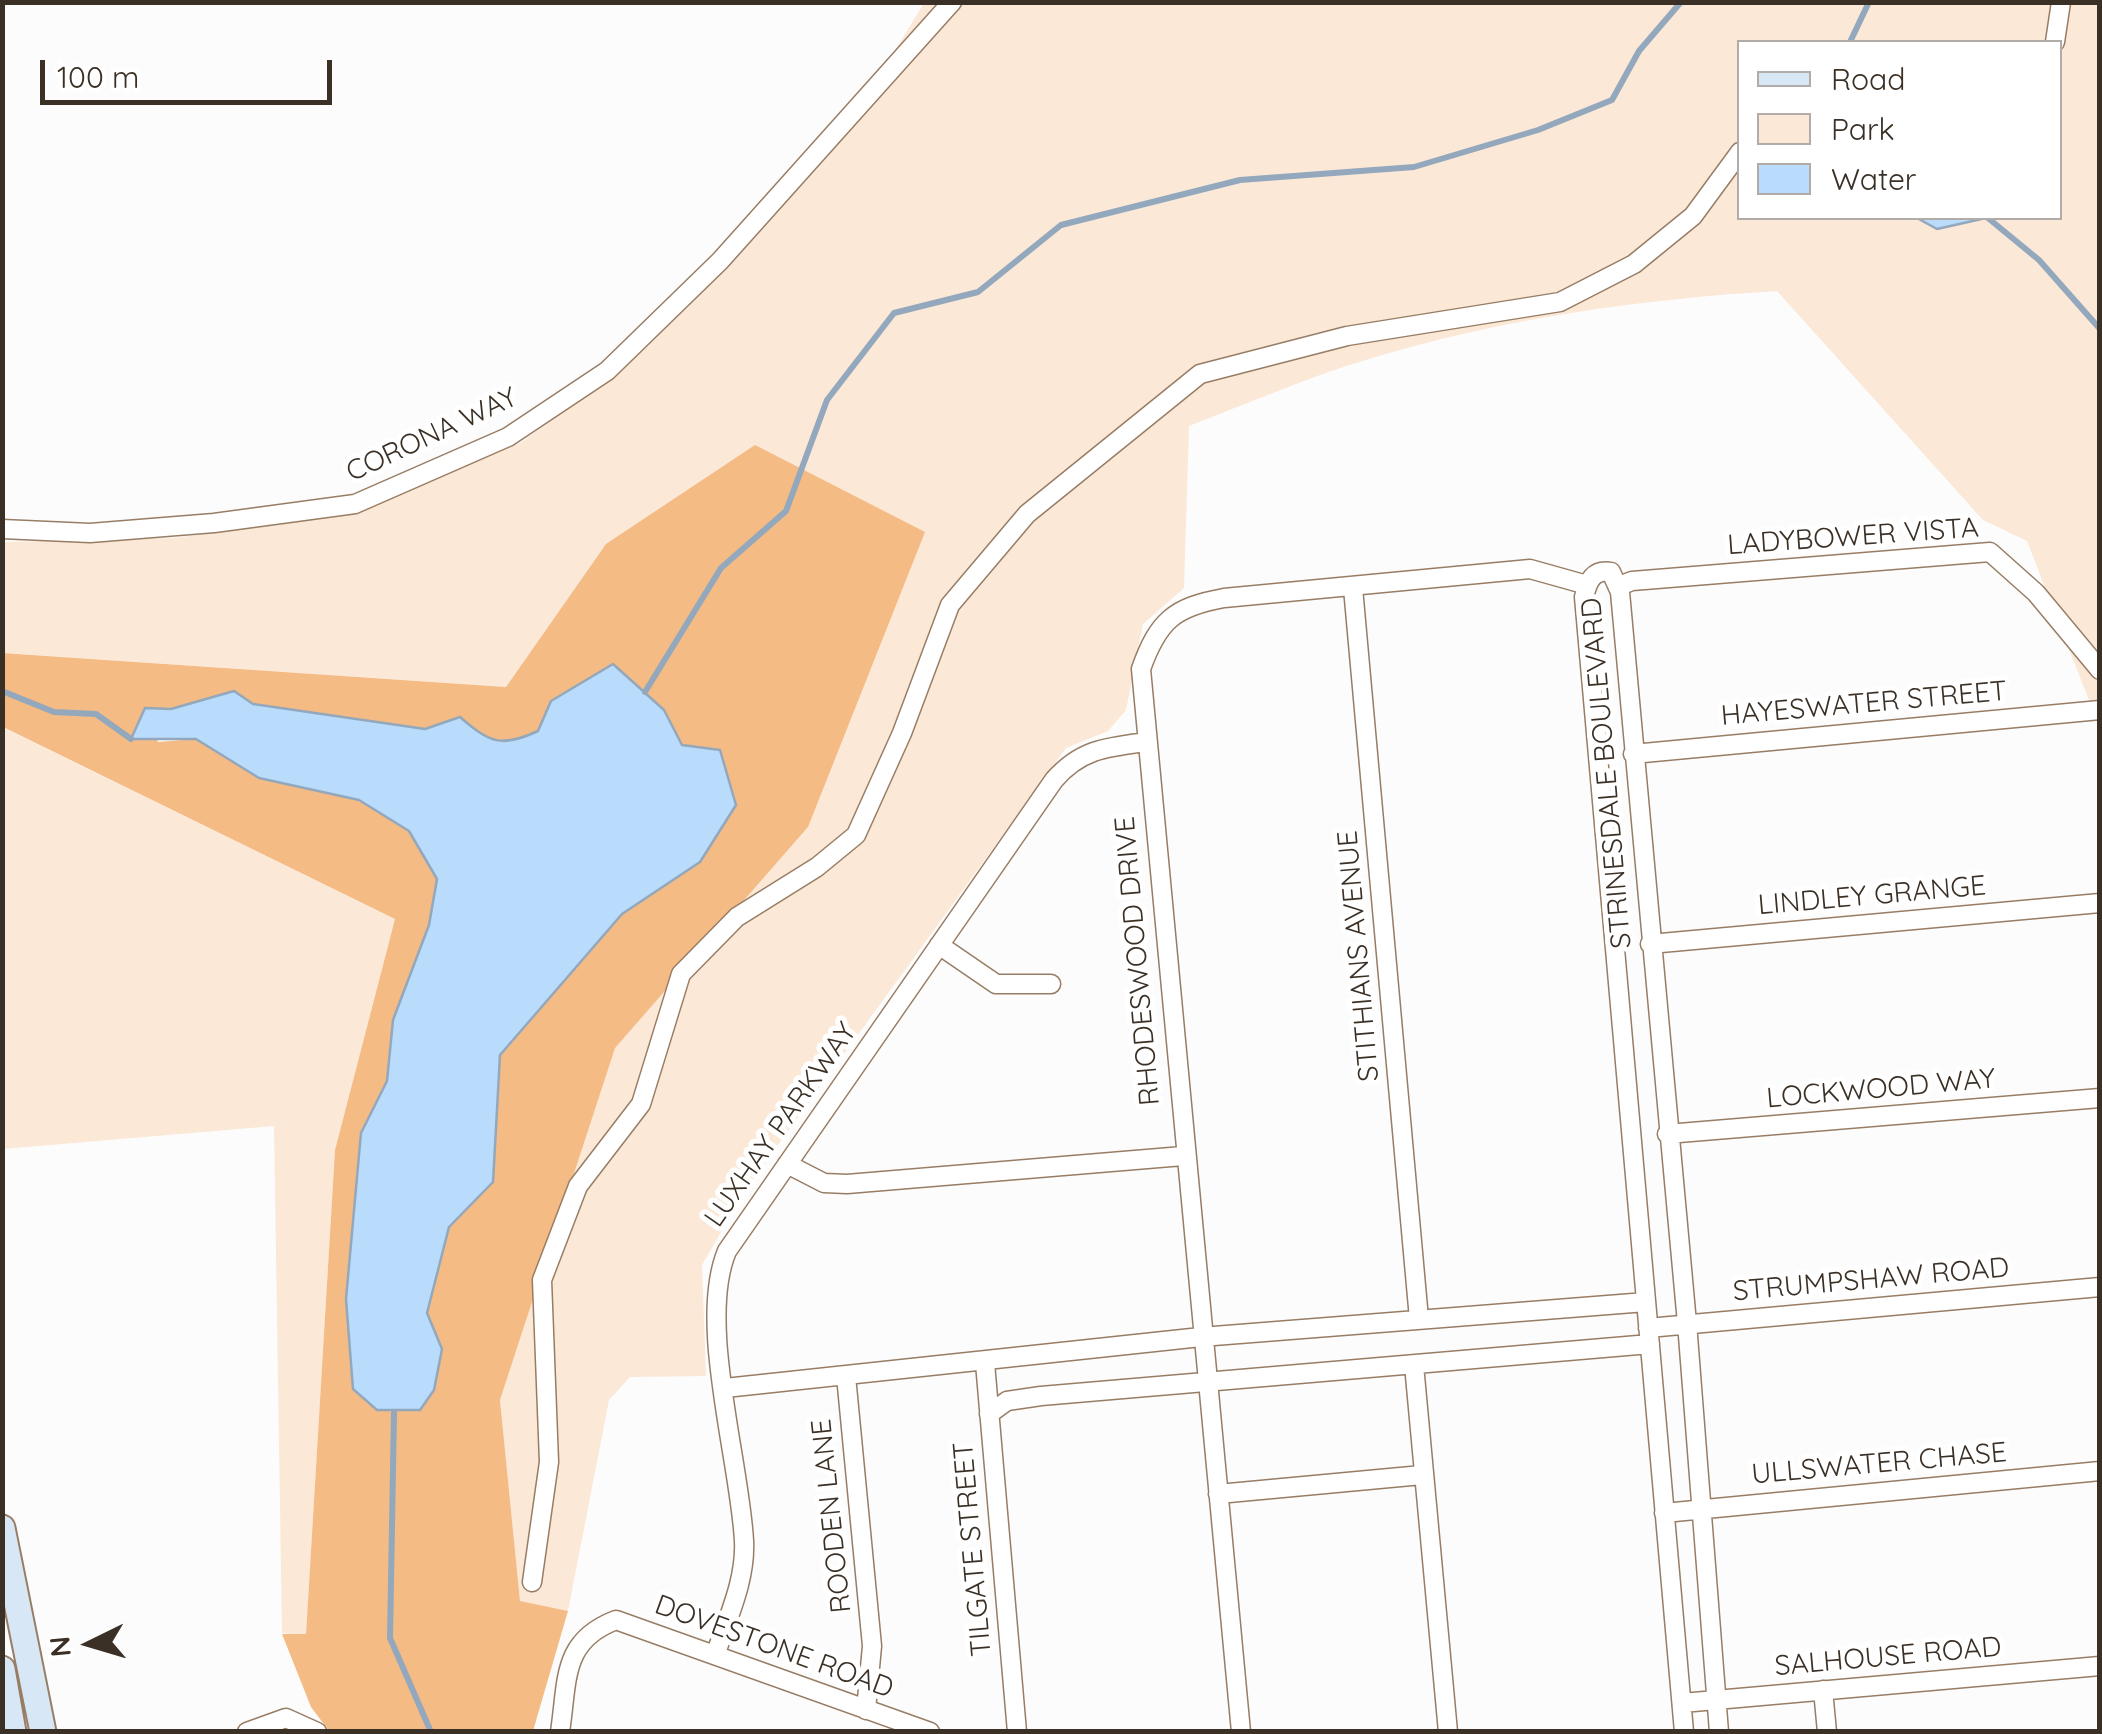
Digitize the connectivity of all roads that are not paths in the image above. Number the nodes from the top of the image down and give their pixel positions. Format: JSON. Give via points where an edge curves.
{"nodes":[{"id":1,"x":952,"y":2,"type":"edge"},
{"id":2,"x":2062,"y":2,"type":"edge"},
{"id":3,"x":2055,"y":40,"type":"edge"},
{"id":4,"x":1737,"y":156,"type":"edge"},
{"id":5,"x":2,"y":529,"type":"edge"},
{"id":6,"x":1587,"y":585,"type":"junction"},
{"id":7,"x":1619,"y":586,"type":"junction"},
{"id":8,"x":1353,"y":588,"type":"junction"},
{"id":9,"x":2100,"y":670,"type":"edge"},
{"id":10,"x":2100,"y":710,"type":"edge"},
{"id":11,"x":1146,"y":742,"type":"junction"},
{"id":12,"x":1633,"y":754,"type":"junction"},
{"id":13,"x":2100,"y":903,"type":"edge"},
{"id":14,"x":1650,"y":944,"type":"junction"},
{"id":15,"x":940,"y":946,"type":"junction"},
{"id":16,"x":1050,"y":984,"type":"dead end"},
{"id":17,"x":2100,"y":1098,"type":"edge"},
{"id":18,"x":1667,"y":1134,"type":"junction"},
{"id":19,"x":1184,"y":1156,"type":"junction"},
{"id":20,"x":788,"y":1164,"type":"junction"},
{"id":21,"x":2100,"y":1287,"type":"edge"},
{"id":22,"x":1646,"y":1302,"type":"junction"},
{"id":23,"x":1419,"y":1319,"type":"junction"},
{"id":24,"x":1687,"y":1324,"type":"junction"},
{"id":25,"x":1649,"y":1336,"type":"junction"},
{"id":26,"x":1201,"y":1337,"type":"junction"},
{"id":27,"x":985,"y":1363,"type":"junction"},
{"id":28,"x":1414,"y":1364,"type":"junction"},
{"id":29,"x":846,"y":1376,"type":"junction"},
{"id":30,"x":1208,"y":1383,"type":"junction"},
{"id":31,"x":725,"y":1388,"type":"junction"},
{"id":32,"x":989,"y":1414,"type":"junction"},
{"id":33,"x":2100,"y":1471,"type":"edge"},
{"id":34,"x":1422,"y":1475,"type":"junction"},
{"id":35,"x":1218,"y":1494,"type":"junction"},
{"id":36,"x":1700,"y":1509,"type":"junction"},
{"id":37,"x":1664,"y":1512,"type":"junction"},
{"id":38,"x":2,"y":1528,"type":"edge"},
{"id":39,"x":532,"y":1582,"type":"dead end"},
{"id":40,"x":11,"y":1615,"type":"edge"},
{"id":41,"x":716,"y":1653,"type":"junction"},
{"id":42,"x":2100,"y":1666,"type":"edge"},
{"id":43,"x":2,"y":1669,"type":"edge"},
{"id":44,"x":1824,"y":1690,"type":"junction"},
{"id":45,"x":1716,"y":1700,"type":"junction"},
{"id":46,"x":1682,"y":1703,"type":"junction"},
{"id":47,"x":866,"y":1710,"type":"junction"},
{"id":48,"x":12,"y":1732,"type":"edge"},
{"id":49,"x":43,"y":1732,"type":"edge"},
{"id":50,"x":247,"y":1732,"type":"edge"},
{"id":51,"x":317,"y":1732,"type":"edge"},
{"id":52,"x":560,"y":1732,"type":"edge"},
{"id":53,"x":930,"y":1732,"type":"edge"},
{"id":54,"x":1017,"y":1732,"type":"edge"},
{"id":55,"x":1240,"y":1732,"type":"edge"},
{"id":56,"x":1448,"y":1732,"type":"edge"},
{"id":57,"x":1684,"y":1732,"type":"edge"},
{"id":58,"x":1718,"y":1732,"type":"edge"},
{"id":59,"x":1827,"y":1732,"type":"edge"}],
"edges":[{"from":1,"to":5,"type":"street","name":"CORONA WAY","via":[[720,261],[607,371],[508,436],[355,504],[90,533]]},
{"from":2,"to":3,"type":"street"},
{"from":4,"to":39,"type":"street","via":[[1692,216],[1634,264],[1560,302],[1346,336],[1200,374],[1052,492],[976,574],[950,605],[856,835],[737,917],[681,974],[640,1104],[578,1186],[542,1280],[549,1462]]},
{"from":6,"to":7,"type":"street","name":"STRINESDALE BOULEVARD","via":[[1602,570]]},
{"from":6,"to":8,"type":"street","name":"RHODESWOOD DRIVE","via":[[1530,569]]},
{"from":6,"to":22,"type":"street","name":"STRINESDALE BOULEVARD"},
{"from":7,"to":9,"type":"street","name":"LADYBOWER VISTA","via":[[1990,552],[2036,592]]},
{"from":7,"to":12,"type":"street","name":"STRINESDALE BOULEVARD"},
{"from":8,"to":11,"type":"street","name":"RHODESWOOD DRIVE","via":[[1224,598],[1174,614],[1152,638],[1142,669]]},
{"from":8,"to":23,"type":"street","name":"STITHIANS AVENUE"},
{"from":10,"to":12,"type":"street","name":"HAYESWATER STREET"},
{"from":11,"to":15,"type":"street","name":"LUXHAY PARKWAY","via":[[1093,749],[1072,759]]},
{"from":11,"to":19,"type":"street","name":"RHODESWOOD DRIVE"},
{"from":12,"to":14,"type":"street","name":"STRINESDALE BOULEVARD"},
{"from":13,"to":14,"type":"street","name":"LINDLEY GRANGE"},
{"from":14,"to":18,"type":"street","name":"STRINESDALE BOULEVARD"},
{"from":15,"to":16,"type":"street","via":[[996,984]]},
{"from":15,"to":20,"type":"street","name":"LUXHAY PARKWAY"},
{"from":17,"to":18,"type":"street","name":"LOCKWOOD WAY"},
{"from":18,"to":24,"type":"street","name":"STRINESDALE BOULEVARD"},
{"from":19,"to":20,"type":"street","via":[[847,1184],[824,1183]]},
{"from":19,"to":26,"type":"street","name":"RHODESWOOD DRIVE"},
{"from":20,"to":31,"type":"street","name":"LUXHAY PARKWAY","via":[[718,1270]]},
{"from":21,"to":24,"type":"street","name":"STRUMPSHAW ROAD"},
{"from":22,"to":23,"type":"street"},
{"from":22,"to":25,"type":"street","name":"STRINESDALE BOULEVARD"},
{"from":23,"to":26,"type":"street"},
{"from":24,"to":25,"type":"street","name":"STRUMPSHAW ROAD"},
{"from":24,"to":36,"type":"street","name":"STRINESDALE BOULEVARD"},
{"from":25,"to":28,"type":"street","name":"STRUMPSHAW ROAD"},
{"from":25,"to":37,"type":"street","name":"STRINESDALE BOULEVARD"},
{"from":26,"to":27,"type":"street"},
{"from":26,"to":30,"type":"street","name":"RHODESWOOD DRIVE"},
{"from":27,"to":29,"type":"street"},
{"from":27,"to":32,"type":"street","name":"TILGATE STREET"},
{"from":28,"to":30,"type":"street","name":"STRUMPSHAW ROAD"},
{"from":28,"to":34,"type":"street"},
{"from":29,"to":31,"type":"street"},
{"from":29,"to":47,"type":"street","name":"ROODEN LANE","via":[[872,1646]]},
{"from":30,"to":32,"type":"street","name":"STRUMPSHAW ROAD","via":[[1041,1396],[1006,1401]]},
{"from":30,"to":35,"type":"street","name":"RHODESWOOD DRIVE"},
{"from":31,"to":41,"type":"street","name":"LUXHAY PARKWAY","via":[[744,1544],[739,1587]]},
{"from":32,"to":54,"type":"street","name":"TILGATE STREET"},
{"from":33,"to":36,"type":"street","name":"ULLSWATER CHASE"},
{"from":34,"to":35,"type":"street"},
{"from":34,"to":56,"type":"street"},
{"from":35,"to":55,"type":"street","name":"RHODESWOOD DRIVE"},
{"from":36,"to":37,"type":"street","name":"ULLSWATER CHASE"},
{"from":36,"to":45,"type":"street","name":"STRINESDALE BOULEVARD"},
{"from":37,"to":46,"type":"street","name":"STRINESDALE BOULEVARD"},
{"from":38,"to":40,"type":"main road"},
{"from":40,"to":49,"type":"main road"},
{"from":41,"to":47,"type":"street","name":"DOVESTONE ROAD"},
{"from":41,"to":52,"type":"street","name":"DOVESTONE ROAD","via":[[616,1620],[593,1629],[572,1652]]},
{"from":42,"to":44,"type":"street","name":"SALHOUSE ROAD"},
{"from":43,"to":48,"type":"main road"},
{"from":44,"to":45,"type":"street","name":"SALHOUSE ROAD"},
{"from":44,"to":59,"type":"street"},
{"from":45,"to":46,"type":"street","name":"SALHOUSE ROAD"},
{"from":45,"to":58,"type":"street","name":"STRINESDALE BOULEVARD"},
{"from":46,"to":57,"type":"street","name":"STRINESDALE BOULEVARD"},
{"from":47,"to":53,"type":"street","name":"DOVESTONE ROAD"},
{"from":50,"to":51,"type":"street","via":[[286,1718]]}]}
